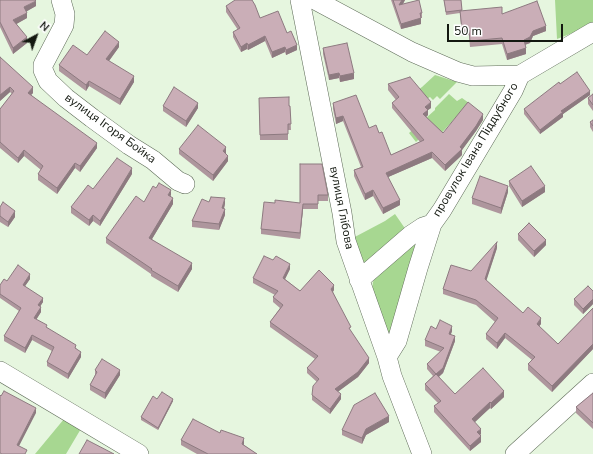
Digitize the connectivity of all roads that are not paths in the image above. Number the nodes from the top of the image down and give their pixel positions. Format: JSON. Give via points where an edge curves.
{"nodes":[{"id":1,"x":61,"y":0,"type":"edge"},
{"id":2,"x":300,"y":0,"type":"edge"},
{"id":3,"x":315,"y":0,"type":"edge"},
{"id":4,"x":593,"y":32,"type":"edge"},
{"id":5,"x":520,"y":75,"type":"junction"},
{"id":6,"x":185,"y":184,"type":"dead end"},
{"id":7,"x":432,"y":224,"type":"junction"},
{"id":8,"x":359,"y":280,"type":"junction"},
{"id":9,"x":387,"y":357,"type":"junction"},
{"id":10,"x":0,"y":371,"type":"edge"},
{"id":11,"x":593,"y":383,"type":"edge"},
{"id":12,"x":139,"y":454,"type":"edge"},
{"id":13,"x":422,"y":454,"type":"edge"},
{"id":14,"x":515,"y":454,"type":"edge"}],
"edges":[{"from":1,"to":6,"type":"street","name":"вулиця Ігоря Бойка","via":[[65,14],[64,25],[43,65],[48,81],[92,118]]},
{"from":2,"to":8,"type":"street","name":"вулиця Глібова","via":[[346,241]]},
{"from":3,"to":5,"type":"street","name":"провулок Івана Піддубного","via":[[412,52],[458,72],[473,76]]},
{"from":4,"to":5,"type":"street","name":"провулок Івана Піддубного"},
{"from":5,"to":7,"type":"street","name":"провулок Івана Піддубного","via":[[510,96]]},
{"from":7,"to":8,"type":"street","name":"провулок Івана Піддубного","via":[[411,235]]},
{"from":7,"to":9,"type":"street","name":"провулок Івана Піддубного","via":[[397,341]]},
{"from":8,"to":9,"type":"street","name":"вулиця Глібова"},
{"from":9,"to":13,"type":"street","name":"вулиця Глібова"},
{"from":10,"to":12,"type":"street"},
{"from":11,"to":14,"type":"street"}]}
